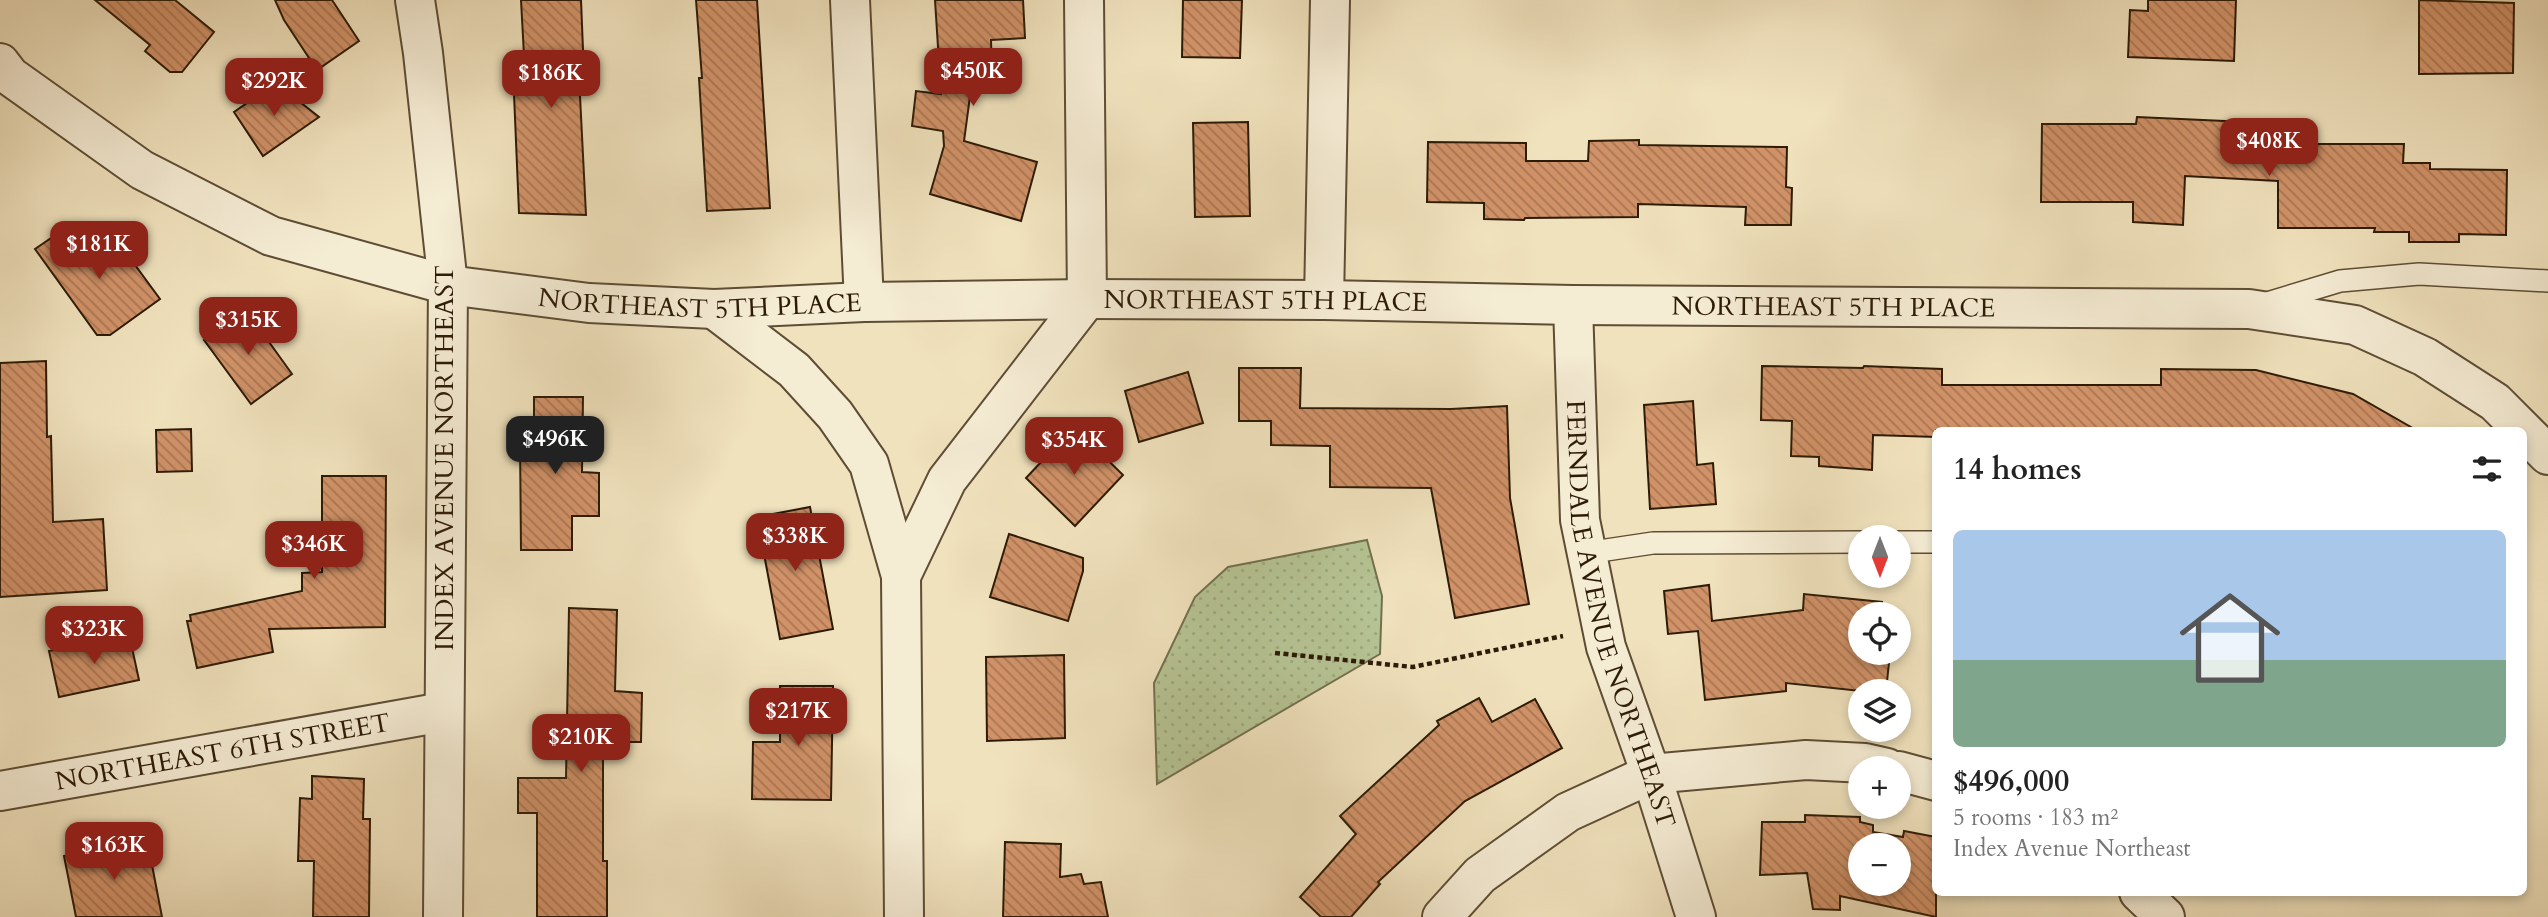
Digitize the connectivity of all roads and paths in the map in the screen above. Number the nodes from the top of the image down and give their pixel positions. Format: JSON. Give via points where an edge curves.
{"nodes":[{"id":1,"x":415,"y":0,"type":"edge"},
{"id":2,"x":850,"y":0,"type":"edge"},
{"id":3,"x":1084,"y":0,"type":"edge"},
{"id":4,"x":1330,"y":0,"type":"edge"},
{"id":5,"x":3,"y":75,"type":"edge"},
{"id":6,"x":2548,"y":281,"type":"edge"},
{"id":7,"x":448,"y":285,"type":"junction"},
{"id":8,"x":1087,"y":299,"type":"junction"},
{"id":9,"x":1324,"y":300,"type":"junction"},
{"id":10,"x":864,"y":302,"type":"junction"},
{"id":11,"x":1573,"y":305,"type":"junction"},
{"id":12,"x":714,"y":309,"type":"junction"},
{"id":13,"x":2249,"y":309,"type":"junction"},
{"id":14,"x":2521,"y":427,"type":"edge"},
{"id":15,"x":2527,"y":433,"type":"edge"},
{"id":16,"x":2548,"y":454,"type":"edge"},
{"id":17,"x":1848,"y":542,"type":"edge"},
{"id":18,"x":1911,"y":542,"type":"edge"},
{"id":19,"x":1932,"y":542,"type":"edge"},
{"id":20,"x":1586,"y":553,"type":"junction"},
{"id":21,"x":901,"y":576,"type":"junction"},
{"id":22,"x":1602,"y":629,"type":"junction"},
{"id":23,"x":1275,"y":653,"type":"dead end"},
{"id":24,"x":443,"y":712,"type":"junction"},
{"id":25,"x":1848,"y":762,"type":"edge"},
{"id":26,"x":1651,"y":774,"type":"junction"},
{"id":27,"x":1911,"y":774,"type":"edge"},
{"id":28,"x":1932,"y":780,"type":"edge"},
{"id":29,"x":0,"y":791,"type":"edge"},
{"id":30,"x":2143,"y":896,"type":"edge"},
{"id":31,"x":443,"y":917,"type":"edge"},
{"id":32,"x":904,"y":917,"type":"edge"},
{"id":33,"x":1442,"y":917,"type":"edge"},
{"id":34,"x":1696,"y":917,"type":"edge"},
{"id":35,"x":2165,"y":917,"type":"edge"}],
"edges":[{"from":1,"to":7,"type":"street","name":"INDEX AVENUE NORTHEAST"},
{"from":2,"to":10,"type":"street"},
{"from":3,"to":8,"type":"street"},
{"from":4,"to":9,"type":"street"},
{"from":5,"to":7,"type":"street","name":"NORTHEAST 5TH PLACE","via":[[142,170],[271,236]]},
{"from":6,"to":13,"type":"lane","via":[[2419,274],[2340,281]]},
{"from":7,"to":12,"type":"street","name":"NORTHEAST 5TH PLACE","via":[[589,303]]},
{"from":7,"to":24,"type":"street","name":"INDEX AVENUE NORTHEAST"},
{"from":8,"to":9,"type":"street","name":"NORTHEAST 5TH PLACE"},
{"from":8,"to":10,"type":"street","name":"NORTHEAST 5TH PLACE"},
{"from":8,"to":21,"type":"street","via":[[947,480]]},
{"from":9,"to":11,"type":"street","name":"NORTHEAST 5TH PLACE"},
{"from":10,"to":12,"type":"street","name":"NORTHEAST 5TH PLACE"},
{"from":11,"to":13,"type":"street","name":"NORTHEAST 5TH PLACE"},
{"from":11,"to":20,"type":"street","name":"FERNDALE AVENUE NORTHEAST","via":[[1580,520]]},
{"from":12,"to":21,"type":"street","via":[[794,370],[835,415],[869,464]]},
{"from":13,"to":14,"type":"street","name":"NORTHEAST 5TH PLACE","via":[[2355,325],[2426,357],[2496,402]]},
{"from":15,"to":16,"type":"street","name":"NORTHEAST 5TH PLACE"},
{"from":17,"to":20,"type":"lane","via":[[1653,543]]},
{"from":18,"to":19,"type":"lane"},
{"from":20,"to":22,"type":"street","name":"FERNDALE AVENUE NORTHEAST"},
{"from":21,"to":32,"type":"street"},
{"from":22,"to":23,"type":"path","via":[[1413,667]]},
{"from":22,"to":26,"type":"street","name":"FERNDALE AVENUE NORTHEAST"},
{"from":24,"to":29,"type":"street","name":"NORTHEAST 6TH STREET"},
{"from":24,"to":31,"type":"street","name":"INDEX AVENUE NORTHEAST"},
{"from":25,"to":26,"type":"street","via":[[1806,760]]},
{"from":26,"to":33,"type":"street","via":[[1568,812],[1480,875]]},
{"from":26,"to":34,"type":"street","name":"FERNDALE AVENUE NORTHEAST"},
{"from":27,"to":28,"type":"street"},
{"from":30,"to":35,"type":"street"}]}
